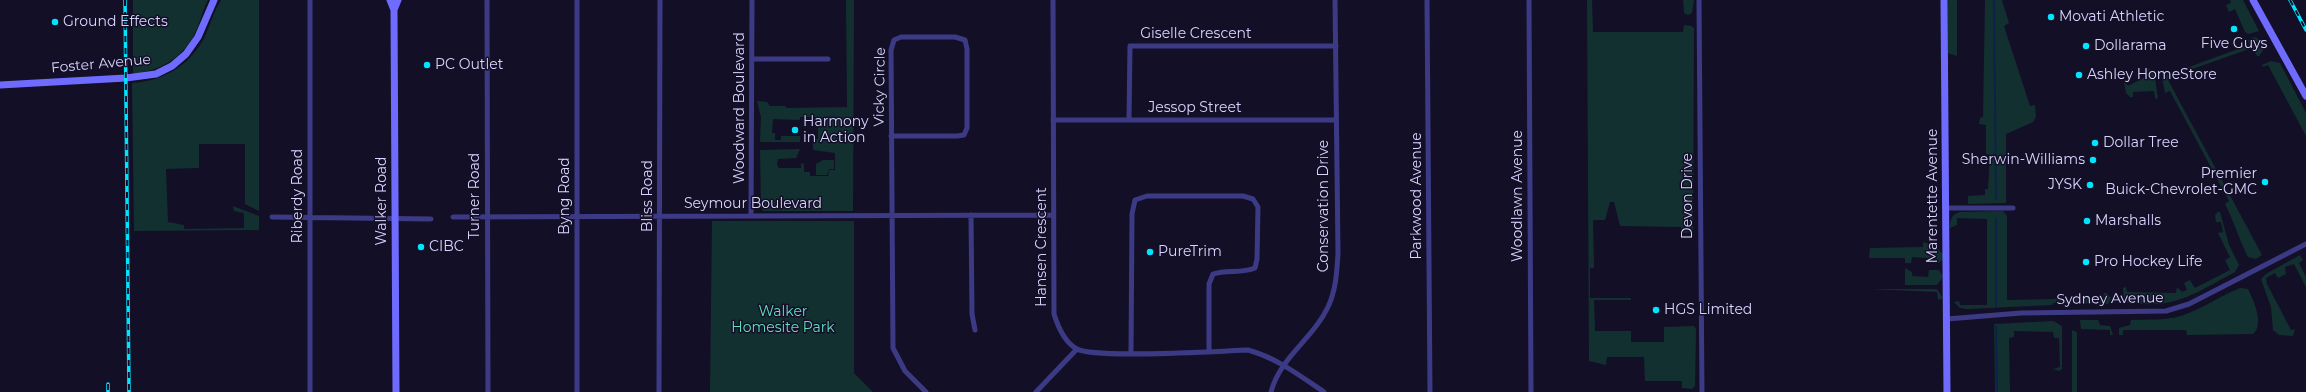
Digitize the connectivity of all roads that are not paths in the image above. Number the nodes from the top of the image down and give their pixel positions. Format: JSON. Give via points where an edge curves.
{"nodes":[{"id":1,"x":214,"y":0,"type":"edge"},
{"id":2,"x":310,"y":0,"type":"edge"},
{"id":3,"x":390,"y":0,"type":"edge"},
{"id":4,"x":398,"y":0,"type":"edge"},
{"id":5,"x":487,"y":0,"type":"edge"},
{"id":6,"x":577,"y":0,"type":"edge"},
{"id":7,"x":660,"y":0,"type":"edge"},
{"id":8,"x":752,"y":0,"type":"edge"},
{"id":9,"x":1053,"y":0,"type":"edge"},
{"id":10,"x":1335,"y":0,"type":"edge"},
{"id":11,"x":1428,"y":0,"type":"edge"},
{"id":12,"x":1529,"y":0,"type":"edge"},
{"id":13,"x":1699,"y":0,"type":"edge"},
{"id":14,"x":1944,"y":0,"type":"edge"},
{"id":15,"x":2253,"y":0,"type":"edge"},
{"id":16,"x":394,"y":10,"type":"junction"},
{"id":17,"x":1336,"y":46,"type":"junction"},
{"id":18,"x":752,"y":59,"type":"junction"},
{"id":19,"x":828,"y":59,"type":"dead end"},
{"id":20,"x":0,"y":85,"type":"edge"},
{"id":21,"x":2306,"y":96,"type":"edge"},
{"id":22,"x":1053,"y":120,"type":"junction"},
{"id":23,"x":1129,"y":120,"type":"junction"},
{"id":24,"x":1336,"y":120,"type":"junction"},
{"id":25,"x":891,"y":136,"type":"junction"},
{"id":26,"x":1946,"y":208,"type":"junction"},
{"id":27,"x":2013,"y":208,"type":"dead end"},
{"id":28,"x":892,"y":215,"type":"junction"},
{"id":29,"x":971,"y":215,"type":"junction"},
{"id":30,"x":1053,"y":215,"type":"junction"},
{"id":31,"x":660,"y":216,"type":"junction"},
{"id":32,"x":751,"y":216,"type":"junction"},
{"id":33,"x":272,"y":217,"type":"dead end"},
{"id":34,"x":453,"y":217,"type":"dead end"},
{"id":35,"x":487,"y":217,"type":"junction"},
{"id":36,"x":577,"y":217,"type":"junction"},
{"id":37,"x":310,"y":218,"type":"junction"},
{"id":38,"x":395,"y":219,"type":"junction"},
{"id":39,"x":431,"y":219,"type":"dead end"},
{"id":40,"x":2306,"y":244,"type":"edge"},
{"id":41,"x":1947,"y":319,"type":"junction"},
{"id":42,"x":975,"y":330,"type":"dead end"},
{"id":43,"x":1077,"y":349,"type":"junction"},
{"id":44,"x":1209,"y":351,"type":"junction"},
{"id":45,"x":1131,"y":353,"type":"junction"},
{"id":46,"x":1283,"y":363,"type":"junction"},
{"id":47,"x":310,"y":392,"type":"edge"},
{"id":48,"x":396,"y":392,"type":"edge"},
{"id":49,"x":488,"y":392,"type":"edge"},
{"id":50,"x":577,"y":392,"type":"edge"},
{"id":51,"x":659,"y":392,"type":"edge"},
{"id":52,"x":926,"y":392,"type":"edge"},
{"id":53,"x":1036,"y":392,"type":"edge"},
{"id":54,"x":1271,"y":392,"type":"edge"},
{"id":55,"x":1324,"y":392,"type":"edge"},
{"id":56,"x":1430,"y":392,"type":"edge"},
{"id":57,"x":1531,"y":392,"type":"edge"},
{"id":58,"x":1702,"y":392,"type":"edge"},
{"id":59,"x":1947,"y":392,"type":"edge"}],
"edges":[{"from":1,"to":20,"type":"street","name":"Foster Avenue","via":[[198,37],[186,54],[172,66],[156,74]]},
{"from":2,"to":37,"type":"street","name":"Riberdy Road"},
{"from":3,"to":16,"type":"street","name":"Walker Road"},
{"from":4,"to":16,"type":"street","name":"Walker Road"},
{"from":5,"to":35,"type":"street","name":"Turner Road"},
{"from":6,"to":36,"type":"street","name":"Byng Road"},
{"from":7,"to":31,"type":"street","name":"Bliss Road"},
{"from":8,"to":18,"type":"street","name":"Woodward Boulevard"},
{"from":9,"to":22,"type":"street","name":"Hansen Crescent"},
{"from":10,"to":17,"type":"street","name":"Conservation Drive"},
{"from":11,"to":56,"type":"street","name":"Parkwood Avenue"},
{"from":12,"to":57,"type":"street","name":"Woodlawn Avenue"},
{"from":13,"to":58,"type":"street","name":"Devon Drive"},
{"from":14,"to":26,"type":"street","name":"Marentette Avenue"},
{"from":15,"to":21,"type":"street"},
{"from":16,"to":38,"type":"street","name":"Walker Road"},
{"from":17,"to":23,"type":"street","name":"Giselle Crescent","via":[[1130,46]]},
{"from":17,"to":24,"type":"street","name":"Conservation Drive"},
{"from":18,"to":19,"type":"street"},
{"from":18,"to":32,"type":"street","name":"Woodward Boulevard"},
{"from":22,"to":23,"type":"street","name":"Jessop Street"},
{"from":22,"to":30,"type":"street","name":"Hansen Crescent"},
{"from":23,"to":24,"type":"street","name":"Jessop Street"},
{"from":24,"to":46,"type":"street","name":"Conservation Drive","via":[[1336,282],[1328,307]]},
{"from":25,"to":25,"type":"street","name":"Vicky Circle","via":[[964,135],[967,128],[967,49],[964,40],[955,37],[901,37],[894,40],[891,50]]},
{"from":25,"to":28,"type":"street","name":"Vicky Circle"},
{"from":26,"to":27,"type":"street"},
{"from":26,"to":41,"type":"street","name":"Marentette Avenue"},
{"from":28,"to":29,"type":"street","name":"Seymour Boulevard"},
{"from":28,"to":32,"type":"street","name":"Seymour Boulevard"},
{"from":28,"to":52,"type":"street","name":"Vicky Circle","via":[[893,348],[905,371]]},
{"from":29,"to":30,"type":"street","name":"Seymour Boulevard"},
{"from":29,"to":42,"type":"street","via":[[972,314]]},
{"from":30,"to":43,"type":"street","name":"Hansen Crescent","via":[[1054,314],[1060,333]]},
{"from":31,"to":32,"type":"street","name":"Seymour Boulevard"},
{"from":31,"to":36,"type":"street","name":"Seymour Boulevard"},
{"from":31,"to":51,"type":"street","name":"Bliss Road"},
{"from":33,"to":37,"type":"street"},
{"from":34,"to":35,"type":"street","name":"Seymour Boulevard"},
{"from":35,"to":36,"type":"street","name":"Seymour Boulevard"},
{"from":35,"to":49,"type":"street","name":"Turner Road"},
{"from":36,"to":50,"type":"street","name":"Byng Road"},
{"from":37,"to":38,"type":"street"},
{"from":37,"to":47,"type":"street","name":"Riberdy Road"},
{"from":38,"to":39,"type":"street"},
{"from":38,"to":48,"type":"street","name":"Walker Road"},
{"from":40,"to":41,"type":"street","name":"Sydney Avenue","via":[[2189,304],[2166,311],[2021,313]]},
{"from":41,"to":59,"type":"street","name":"Marentette Avenue"},
{"from":43,"to":45,"type":"street","via":[[1104,354]]},
{"from":43,"to":53,"type":"street"},
{"from":44,"to":45,"type":"street"},
{"from":44,"to":45,"type":"street","via":[[1209,284],[1213,274],[1222,271],[1247,271],[1255,268],[1257,259],[1258,207],[1253,199],[1243,196],[1147,196],[1135,200],[1132,214]]},
{"from":44,"to":46,"type":"street","via":[[1248,350]]},
{"from":46,"to":54,"type":"street","name":"Conservation Drive","via":[[1274,379]]},
{"from":46,"to":55,"type":"street"}]}
